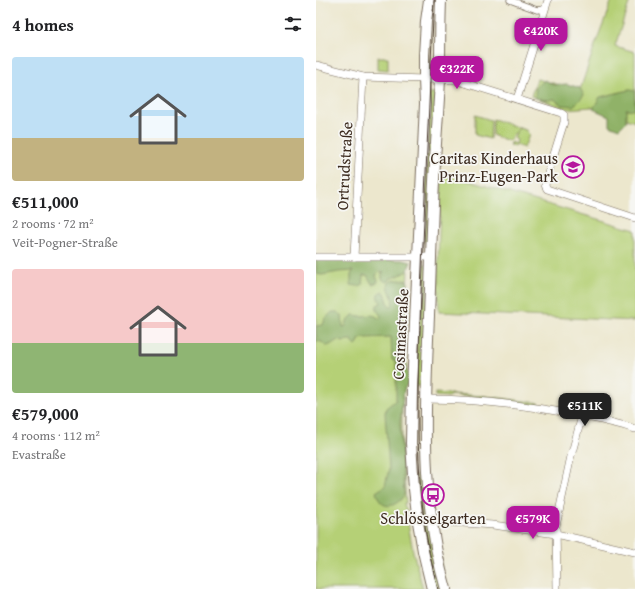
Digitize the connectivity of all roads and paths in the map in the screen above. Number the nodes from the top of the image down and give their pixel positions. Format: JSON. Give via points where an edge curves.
{"nodes":[{"id":1,"x":429,"y":0,"type":"edge"},
{"id":2,"x":440,"y":0,"type":"edge"},
{"id":3,"x":510,"y":0,"type":"edge"},
{"id":4,"x":548,"y":0,"type":"edge"},
{"id":5,"x":545,"y":9,"type":"junction"},
{"id":6,"x":316,"y":65,"type":"edge"},
{"id":7,"x":363,"y":76,"type":"junction"},
{"id":8,"x":424,"y":79,"type":"junction"},
{"id":9,"x":440,"y":79,"type":"junction"},
{"id":10,"x":517,"y":99,"type":"junction"},
{"id":11,"x":635,"y":218,"type":"edge"},
{"id":12,"x":316,"y":257,"type":"edge"},
{"id":13,"x":354,"y":257,"type":"junction"},
{"id":14,"x":431,"y":257,"type":"junction"},
{"id":15,"x":418,"y":258,"type":"junction"},
{"id":16,"x":412,"y":399,"type":"junction"},
{"id":17,"x":426,"y":399,"type":"junction"},
{"id":18,"x":582,"y":416,"type":"junction"},
{"id":19,"x":635,"y":428,"type":"edge"},
{"id":20,"x":432,"y":521,"type":"junction"},
{"id":21,"x":556,"y":534,"type":"junction"},
{"id":22,"x":635,"y":552,"type":"edge"},
{"id":23,"x":432,"y":589,"type":"edge"},
{"id":24,"x":446,"y":589,"type":"edge"},
{"id":25,"x":557,"y":589,"type":"edge"}],
"edges":[{"from":1,"to":8,"type":"main road","name":"Cosimastraße"},
{"from":2,"to":9,"type":"main road","name":"Cosimastraße"},
{"from":3,"to":5,"type":"street","via":[[537,10]]},
{"from":4,"to":5,"type":"street"},
{"from":5,"to":10,"type":"street"},
{"from":6,"to":7,"type":"street"},
{"from":7,"to":8,"type":"street"},
{"from":7,"to":13,"type":"street","name":"Ortrudstraße"},
{"from":8,"to":9,"type":"street"},
{"from":8,"to":15,"type":"main road","name":"Cosimastraße"},
{"from":9,"to":10,"type":"street","via":[[455,80]]},
{"from":9,"to":14,"type":"main road","name":"Cosimastraße"},
{"from":10,"to":11,"type":"street","via":[[564,115],[546,182],[547,189]]},
{"from":12,"to":13,"type":"street"},
{"from":13,"to":15,"type":"street"},
{"from":14,"to":15,"type":"street"},
{"from":14,"to":17,"type":"main road","name":"Cosimastraße"},
{"from":15,"to":16,"type":"main road","name":"Cosimastraße"},
{"from":16,"to":17,"type":"main road"},
{"from":16,"to":23,"type":"main road","name":"Cosimastraße","via":[[414,489],[423,551]]},
{"from":17,"to":18,"type":"street","via":[[520,405]]},
{"from":17,"to":20,"type":"main road","name":"Cosimastraße"},
{"from":18,"to":19,"type":"street"},
{"from":18,"to":21,"type":"street","via":[[571,456]]},
{"from":20,"to":21,"type":"street","via":[[493,525]]},
{"from":20,"to":24,"type":"main road","name":"Cosimastraße"},
{"from":21,"to":22,"type":"street"},
{"from":21,"to":25,"type":"street"}]}
